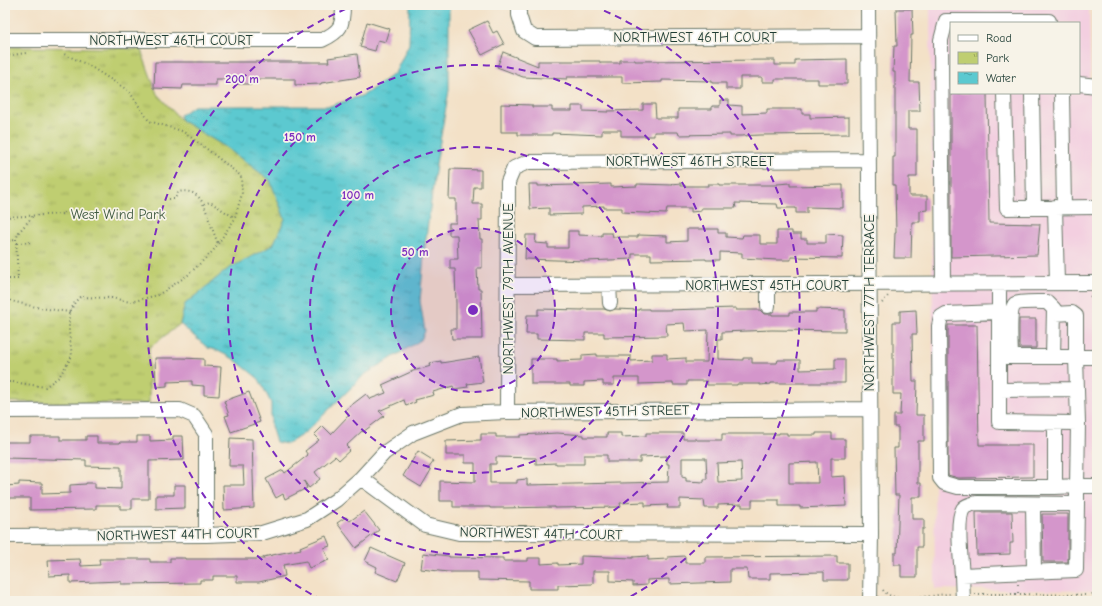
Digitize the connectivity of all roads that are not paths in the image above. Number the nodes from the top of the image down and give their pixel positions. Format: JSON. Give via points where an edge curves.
{"nodes":[{"id":1,"x":343,"y":5,"type":"edge"},
{"id":2,"x":519,"y":5,"type":"edge"},
{"id":3,"x":868,"y":5,"type":"edge"},
{"id":4,"x":1049,"y":22,"type":"edge"},
{"id":5,"x":868,"y":36,"type":"junction"},
{"id":6,"x":5,"y":40,"type":"edge"},
{"id":7,"x":1080,"y":84,"type":"edge"},
{"id":8,"x":1097,"y":86,"type":"edge"},
{"id":9,"x":1004,"y":94,"type":"edge"},
{"id":10,"x":1032,"y":94,"type":"edge"},
{"id":11,"x":1062,"y":94,"type":"edge"},
{"id":12,"x":868,"y":160,"type":"junction"},
{"id":13,"x":514,"y":168,"type":"joint"},
{"id":14,"x":1060,"y":207,"type":"junction"},
{"id":15,"x":1097,"y":207,"type":"edge"},
{"id":16,"x":1034,"y":208,"type":"junction"},
{"id":17,"x":1057,"y":283,"type":"junction"},
{"id":18,"x":1097,"y":283,"type":"edge"},
{"id":19,"x":768,"y":284,"type":"junction"},
{"id":20,"x":869,"y":284,"type":"junction"},
{"id":21,"x":943,"y":284,"type":"junction"},
{"id":22,"x":998,"y":284,"type":"junction"},
{"id":23,"x":508,"y":285,"type":"junction"},
{"id":24,"x":609,"y":285,"type":"junction"},
{"id":25,"x":610,"y":303,"type":"dead end"},
{"id":26,"x":768,"y":306,"type":"dead end"},
{"id":27,"x":998,"y":312,"type":"junction"},
{"id":28,"x":1054,"y":314,"type":"junction"},
{"id":29,"x":1005,"y":357,"type":"junction"},
{"id":30,"x":1053,"y":357,"type":"junction"},
{"id":31,"x":1076,"y":357,"type":"junction"},
{"id":32,"x":1097,"y":357,"type":"edge"},
{"id":33,"x":1077,"y":389,"type":"junction"},
{"id":34,"x":998,"y":390,"type":"junction"},
{"id":35,"x":870,"y":409,"type":"junction"},
{"id":36,"x":5,"y":411,"type":"edge"},
{"id":37,"x":507,"y":412,"type":"junction"},
{"id":38,"x":1054,"y":423,"type":"junction"},
{"id":39,"x":1078,"y":423,"type":"junction"},
{"id":40,"x":362,"y":478,"type":"junction"},
{"id":41,"x":1077,"y":486,"type":"junction"},
{"id":42,"x":1097,"y":486,"type":"edge"},
{"id":43,"x":1055,"y":487,"type":"junction"},
{"id":44,"x":1033,"y":504,"type":"junction"},
{"id":45,"x":1077,"y":504,"type":"junction"},
{"id":46,"x":871,"y":534,"type":"junction"},
{"id":47,"x":206,"y":535,"type":"junction"},
{"id":48,"x":5,"y":536,"type":"edge"},
{"id":49,"x":1034,"y":572,"type":"junction"},
{"id":50,"x":962,"y":575,"type":"junction"},
{"id":51,"x":870,"y":600,"type":"edge"},
{"id":52,"x":963,"y":601,"type":"edge"}],
"edges":[{"from":1,"to":6,"type":"street","name":"NORTHWEST 46TH COURT","via":[[343,20],[336,34],[322,40]]},
{"from":2,"to":5,"type":"street","name":"NORTHWEST 46TH COURT","via":[[524,31],[535,38]]},
{"from":3,"to":5,"type":"street","name":"NORTHWEST 77TH TERRACE"},
{"from":4,"to":21,"type":"street","via":[[946,21],[941,40]]},
{"from":5,"to":12,"type":"street","name":"NORTHWEST 77TH TERRACE"},
{"from":7,"to":8,"type":"street"},
{"from":9,"to":16,"type":"street","via":[[1007,208]]},
{"from":10,"to":16,"type":"street"},
{"from":11,"to":14,"type":"street"},
{"from":12,"to":13,"type":"street","name":"NORTHWEST 46TH STREET","via":[[528,162]]},
{"from":12,"to":20,"type":"street","name":"NORTHWEST 77TH TERRACE"},
{"from":13,"to":23,"type":"street","name":"NORTHWEST 79TH AVENUE","via":[[508,182]]},
{"from":14,"to":15,"type":"street"},
{"from":14,"to":16,"type":"street"},
{"from":14,"to":17,"type":"street"},
{"from":17,"to":18,"type":"street","name":"NORTHWEST 45TH COURT"},
{"from":17,"to":22,"type":"street","name":"NORTHWEST 45TH COURT"},
{"from":19,"to":20,"type":"street","name":"NORTHWEST 45TH COURT"},
{"from":19,"to":24,"type":"street","name":"NORTHWEST 45TH COURT"},
{"from":19,"to":26,"type":"street"},
{"from":20,"to":21,"type":"street","name":"NORTHWEST 45TH COURT"},
{"from":20,"to":35,"type":"street","name":"NORTHWEST 77TH TERRACE"},
{"from":21,"to":22,"type":"street","name":"NORTHWEST 45TH COURT"},
{"from":22,"to":27,"type":"street"},
{"from":23,"to":24,"type":"street","name":"NORTHWEST 45TH COURT"},
{"from":23,"to":37,"type":"street","name":"NORTHWEST 79TH AVENUE"},
{"from":24,"to":25,"type":"street"},
{"from":27,"to":29,"type":"street"},
{"from":27,"to":43,"type":"street","via":[[946,314],[941,317],[940,478],[944,484],[958,487]]},
{"from":28,"to":29,"type":"street","via":[[1054,309],[1046,302],[1016,304],[1013,308]]},
{"from":28,"to":30,"type":"street"},
{"from":28,"to":31,"type":"street","via":[[1076,316]]},
{"from":29,"to":30,"type":"street"},
{"from":29,"to":34,"type":"street"},
{"from":30,"to":31,"type":"street"},
{"from":31,"to":32,"type":"street"},
{"from":31,"to":33,"type":"street"},
{"from":33,"to":34,"type":"street"},
{"from":33,"to":39,"type":"street"},
{"from":34,"to":38,"type":"street","via":[[998,422]]},
{"from":35,"to":37,"type":"street","name":"NORTHWEST 45TH STREET"},
{"from":35,"to":46,"type":"street","name":"NORTHWEST 77TH TERRACE"},
{"from":36,"to":47,"type":"street","via":[[180,410],[194,416],[206,434]]},
{"from":37,"to":40,"type":"street","name":"NORTHWEST 45TH STREET","via":[[462,414],[413,433],[384,453]]},
{"from":38,"to":39,"type":"street"},
{"from":38,"to":43,"type":"street"},
{"from":39,"to":41,"type":"street"},
{"from":40,"to":46,"type":"street","name":"NORTHWEST 44TH COURT","via":[[425,526],[459,533]]},
{"from":40,"to":47,"type":"street","name":"NORTHWEST 44TH COURT","via":[[336,500],[307,519],[262,533]]},
{"from":41,"to":42,"type":"street"},
{"from":41,"to":43,"type":"street"},
{"from":41,"to":45,"type":"street"},
{"from":44,"to":45,"type":"street"},
{"from":44,"to":49,"type":"street"},
{"from":44,"to":50,"type":"street","via":[[977,503],[969,504],[964,509],[960,528]]},
{"from":45,"to":49,"type":"street","via":[[1076,570]]},
{"from":46,"to":51,"type":"street","name":"NORTHWEST 77TH TERRACE"},
{"from":47,"to":48,"type":"street","name":"NORTHWEST 44TH COURT"},
{"from":49,"to":50,"type":"street"},
{"from":50,"to":52,"type":"street"}]}
